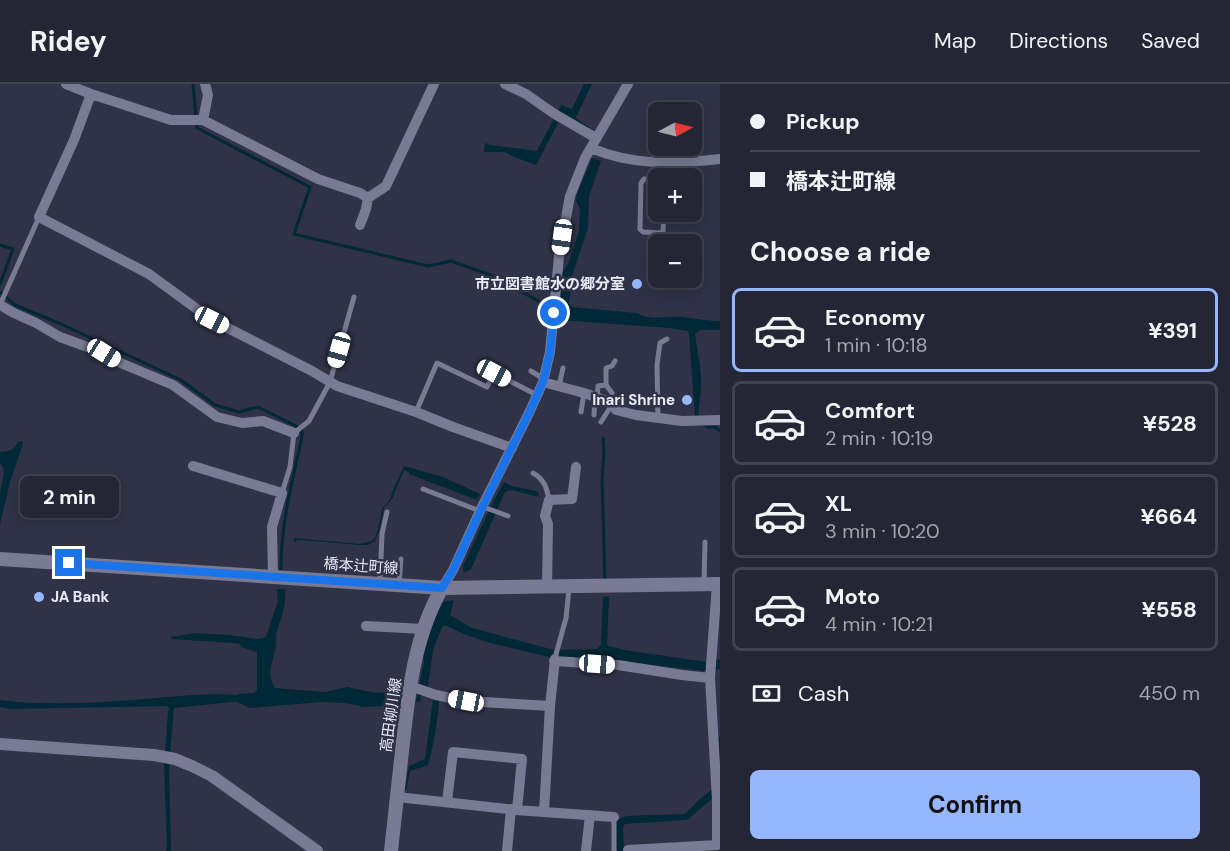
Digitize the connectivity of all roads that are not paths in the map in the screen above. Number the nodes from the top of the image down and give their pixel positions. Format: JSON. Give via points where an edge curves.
{"nodes":[{"id":1,"x":66,"y":84,"type":"edge"},
{"id":2,"x":205,"y":84,"type":"edge"},
{"id":3,"x":434,"y":84,"type":"edge"},
{"id":4,"x":505,"y":84,"type":"edge"},
{"id":5,"x":628,"y":84,"type":"edge"},
{"id":6,"x":91,"y":94,"type":"junction"},
{"id":7,"x":203,"y":120,"type":"junction"},
{"id":8,"x":594,"y":143,"type":"junction"},
{"id":9,"x":720,"y":159,"type":"edge"},
{"id":10,"x":665,"y":163,"type":"junction"},
{"id":11,"x":664,"y":168,"type":"edge"},
{"id":12,"x":648,"y":179,"type":"edge"},
{"id":13,"x":368,"y":198,"type":"junction"},
{"id":14,"x":39,"y":217,"type":"junction"},
{"id":15,"x":663,"y":222,"type":"edge"},
{"id":16,"x":360,"y":225,"type":"dead end"},
{"id":17,"x":354,"y":297,"type":"dead end"},
{"id":18,"x":0,"y":305,"type":"edge"},
{"id":19,"x":667,"y":339,"type":"dead end"},
{"id":20,"x":615,"y":361,"type":"dead end"},
{"id":21,"x":563,"y":368,"type":"dead end"},
{"id":22,"x":531,"y":371,"type":"dead end"},
{"id":23,"x":543,"y":381,"type":"junction"},
{"id":24,"x":330,"y":382,"type":"junction"},
{"id":25,"x":606,"y":385,"type":"junction"},
{"id":26,"x":559,"y":387,"type":"junction"},
{"id":27,"x":537,"y":395,"type":"junction"},
{"id":28,"x":592,"y":396,"type":"junction"},
{"id":29,"x":613,"y":405,"type":"junction"},
{"id":30,"x":416,"y":412,"type":"junction"},
{"id":31,"x":582,"y":412,"type":"dead end"},
{"id":32,"x":594,"y":415,"type":"dead end"},
{"id":33,"x":658,"y":418,"type":"junction"},
{"id":34,"x":720,"y":420,"type":"edge"},
{"id":35,"x":601,"y":422,"type":"dead end"},
{"id":36,"x":294,"y":433,"type":"junction"},
{"id":37,"x":512,"y":448,"type":"junction"},
{"id":38,"x":194,"y":466,"type":"dead end"},
{"id":39,"x":576,"y":467,"type":"dead end"},
{"id":40,"x":533,"y":473,"type":"dead end"},
{"id":41,"x":423,"y":489,"type":"dead end"},
{"id":42,"x":282,"y":493,"type":"junction"},
{"id":43,"x":549,"y":500,"type":"junction"},
{"id":44,"x":483,"y":509,"type":"junction"},
{"id":45,"x":387,"y":512,"type":"dead end"},
{"id":46,"x":508,"y":516,"type":"dead end"},
{"id":47,"x":705,"y":542,"type":"dead end"},
{"id":48,"x":0,"y":558,"type":"edge"},
{"id":49,"x":401,"y":559,"type":"dead end"},
{"id":50,"x":273,"y":576,"type":"junction"},
{"id":51,"x":380,"y":584,"type":"junction"},
{"id":52,"x":714,"y":584,"type":"edge"},
{"id":53,"x":399,"y":586,"type":"junction"},
{"id":54,"x":569,"y":586,"type":"junction"},
{"id":55,"x":547,"y":587,"type":"junction"},
{"id":56,"x":442,"y":588,"type":"junction"},
{"id":57,"x":366,"y":626,"type":"dead end"},
{"id":58,"x":424,"y":629,"type":"junction"},
{"id":59,"x":555,"y":656,"type":"junction"},
{"id":60,"x":711,"y":675,"type":"junction"},
{"id":61,"x":414,"y":688,"type":"junction"},
{"id":62,"x":550,"y":706,"type":"junction"},
{"id":63,"x":0,"y":744,"type":"edge"},
{"id":64,"x":397,"y":797,"type":"junction"},
{"id":65,"x":447,"y":802,"type":"junction"},
{"id":66,"x":514,"y":809,"type":"junction"},
{"id":67,"x":544,"y":812,"type":"junction"},
{"id":68,"x":590,"y":815,"type":"junction"},
{"id":69,"x":614,"y":817,"type":"joint"},
{"id":70,"x":717,"y":848,"type":"edge"},
{"id":71,"x":316,"y":851,"type":"edge"},
{"id":72,"x":391,"y":851,"type":"edge"},
{"id":73,"x":507,"y":851,"type":"edge"},
{"id":74,"x":586,"y":851,"type":"edge"},
{"id":75,"x":614,"y":851,"type":"edge"},
{"id":76,"x":628,"y":851,"type":"edge"}],
"edges":[{"from":1,"to":6,"type":"street"},
{"from":2,"to":7,"type":"street","via":[[208,95]]},
{"from":3,"to":13,"type":"street","via":[[386,186]]},
{"from":4,"to":8,"type":"street","via":[[526,94]]},
{"from":5,"to":8,"type":"street"},
{"from":6,"to":7,"type":"street","via":[[171,120]]},
{"from":6,"to":14,"type":"street"},
{"from":7,"to":13,"type":"street","via":[[318,179]]},
{"from":8,"to":10,"type":"street","via":[[604,154]]},
{"from":8,"to":23,"type":"street","via":[[575,181],[566,217]]},
{"from":9,"to":10,"type":"street"},
{"from":10,"to":11,"type":"lane"},
{"from":12,"to":15,"type":"lane","via":[[641,183],[640,229],[661,233]]},
{"from":13,"to":16,"type":"street"},
{"from":14,"to":18,"type":"lane"},
{"from":14,"to":24,"type":"street","via":[[149,274],[212,320]]},
{"from":17,"to":24,"type":"lane"},
{"from":18,"to":36,"type":"street","via":[[60,337],[173,385],[217,417],[242,423],[264,421]]},
{"from":19,"to":33,"type":"lane","via":[[660,343],[657,365]]},
{"from":20,"to":25,"type":"lane","via":[[606,368]]},
{"from":21,"to":26,"type":"lane"},
{"from":22,"to":23,"type":"lane"},
{"from":23,"to":26,"type":"street"},
{"from":23,"to":27,"type":"street"},
{"from":24,"to":30,"type":"street"},
{"from":24,"to":36,"type":"lane","via":[[309,421]]},
{"from":25,"to":28,"type":"lane","via":[[598,386]]},
{"from":25,"to":29,"type":"lane"},
{"from":26,"to":28,"type":"street"},
{"from":27,"to":30,"type":"lane","via":[[494,373],[487,387],[437,363]]},
{"from":27,"to":37,"type":"street"},
{"from":28,"to":29,"type":"street"},
{"from":28,"to":31,"type":"lane"},
{"from":28,"to":32,"type":"lane"},
{"from":29,"to":33,"type":"street","via":[[636,416]]},
{"from":29,"to":35,"type":"lane"},
{"from":30,"to":37,"type":"street"},
{"from":33,"to":34,"type":"street"},
{"from":36,"to":42,"type":"lane"},
{"from":37,"to":44,"type":"street"},
{"from":38,"to":42,"type":"street"},
{"from":39,"to":43,"type":"street","via":[[572,500]]},
{"from":40,"to":43,"type":"lane","via":[[544,483]]},
{"from":41,"to":44,"type":"lane"},
{"from":42,"to":50,"type":"street","via":[[272,527]]},
{"from":43,"to":55,"type":"street","via":[[545,516]]},
{"from":44,"to":46,"type":"lane"},
{"from":44,"to":56,"type":"street"},
{"from":45,"to":51,"type":"lane"},
{"from":47,"to":52,"type":"lane"},
{"from":48,"to":50,"type":"main road","name":"橋本辻町線"},
{"from":49,"to":53,"type":"lane"},
{"from":50,"to":51,"type":"main road","name":"橋本辻町線"},
{"from":51,"to":53,"type":"main road","name":"橋本辻町線"},
{"from":52,"to":54,"type":"main road","name":"橋本辻町線"},
{"from":52,"to":60,"type":"street"},
{"from":53,"to":56,"type":"main road","name":"橋本辻町線"},
{"from":54,"to":55,"type":"main road","name":"橋本辻町線"},
{"from":54,"to":59,"type":"lane","via":[[566,618]]},
{"from":55,"to":56,"type":"main road","name":"橋本辻町線"},
{"from":56,"to":58,"type":"main road","name":"高田柳川線"},
{"from":57,"to":58,"type":"street"},
{"from":58,"to":61,"type":"main road","name":"高田柳川線","via":[[418,645]]},
{"from":59,"to":60,"type":"street","via":[[682,675]]},
{"from":59,"to":62,"type":"street"},
{"from":60,"to":70,"type":"street"},
{"from":61,"to":62,"type":"street","via":[[466,701]]},
{"from":61,"to":64,"type":"main road","name":"高田柳川線"},
{"from":62,"to":67,"type":"street"},
{"from":63,"to":71,"type":"street","via":[[175,759],[212,776]]},
{"from":64,"to":65,"type":"street"},
{"from":64,"to":72,"type":"main road","name":"高田柳川線"},
{"from":65,"to":66,"type":"street"},
{"from":65,"to":66,"type":"street","via":[[453,752],[522,759]]},
{"from":66,"to":67,"type":"street"},
{"from":66,"to":73,"type":"street"},
{"from":67,"to":68,"type":"street"},
{"from":68,"to":69,"type":"street"},
{"from":68,"to":74,"type":"street"},
{"from":69,"to":75,"type":"lane"},
{"from":70,"to":76,"type":"street"}]}
